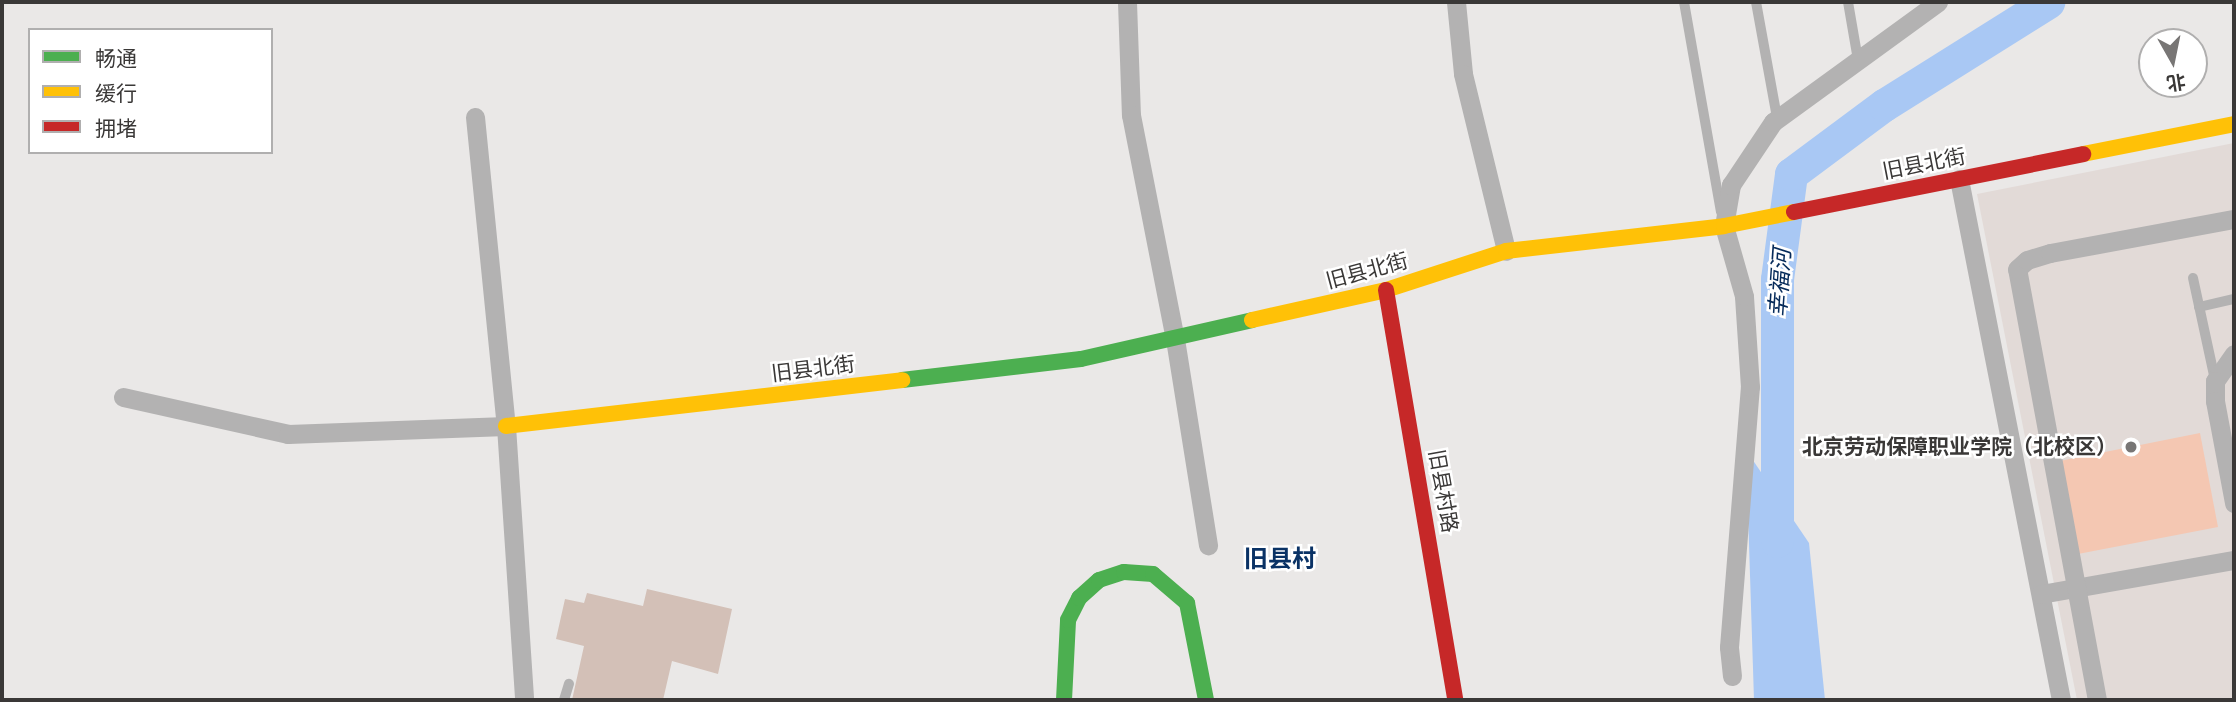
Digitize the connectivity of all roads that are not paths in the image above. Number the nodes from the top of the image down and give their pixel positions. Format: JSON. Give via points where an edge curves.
{"nodes":[{"id":1,"x":1127,"y":2,"type":"edge"},
{"id":2,"x":1456,"y":2,"type":"edge"},
{"id":3,"x":1684,"y":2,"type":"edge"},
{"id":4,"x":1756,"y":2,"type":"edge"},
{"id":5,"x":1848,"y":2,"type":"edge"},
{"id":6,"x":1938,"y":2,"type":"edge"},
{"id":7,"x":1909,"y":11,"type":"edge"},
{"id":8,"x":1858,"y":60,"type":"junction"},
{"id":9,"x":475,"y":117,"type":"dead end"},
{"id":10,"x":1777,"y":118,"type":"junction"},
{"id":11,"x":2234,"y":124,"type":"edge"},
{"id":12,"x":1959,"y":179,"type":"junction"},
{"id":13,"x":2234,"y":219,"type":"edge"},
{"id":14,"x":1724,"y":226,"type":"junction"},
{"id":15,"x":1506,"y":251,"type":"junction"},
{"id":16,"x":2193,"y":278,"type":"dead end"},
{"id":17,"x":1386,"y":290,"type":"junction"},
{"id":18,"x":2234,"y":299,"type":"edge"},
{"id":19,"x":2199,"y":307,"type":"junction"},
{"id":20,"x":1175,"y":339,"type":"junction"},
{"id":21,"x":2234,"y":354,"type":"edge"},
{"id":22,"x":2215,"y":381,"type":"junction"},
{"id":23,"x":123,"y":397,"type":"dead end"},
{"id":24,"x":506,"y":426,"type":"junction"},
{"id":25,"x":2234,"y":503,"type":"edge"},
{"id":26,"x":1208,"y":545,"type":"dead end"},
{"id":27,"x":2234,"y":560,"type":"edge"},
{"id":28,"x":2076,"y":587,"type":"junction"},
{"id":29,"x":2040,"y":594,"type":"junction"},
{"id":30,"x":1732,"y":676,"type":"dead end"},
{"id":31,"x":569,"y":684,"type":"dead end"},
{"id":32,"x":524,"y":700,"type":"edge"},
{"id":33,"x":564,"y":700,"type":"edge"},
{"id":34,"x":1064,"y":700,"type":"edge"},
{"id":35,"x":1206,"y":700,"type":"edge"},
{"id":36,"x":1455,"y":700,"type":"edge"},
{"id":37,"x":2061,"y":700,"type":"edge"},
{"id":38,"x":2098,"y":700,"type":"edge"}],
"edges":[{"from":1,"to":20,"type":"street","via":[[1131,115]]},
{"from":2,"to":15,"type":"street","via":[[1463,74]]},
{"from":3,"to":14,"type":"lane"},
{"from":4,"to":10,"type":"lane"},
{"from":5,"to":8,"type":"lane"},
{"from":6,"to":7,"type":"street"},
{"from":7,"to":8,"type":"street"},
{"from":8,"to":10,"type":"street"},
{"from":9,"to":24,"type":"street"},
{"from":10,"to":14,"type":"street","via":[[1731,185]]},
{"from":11,"to":12,"type":"street","name":"旧县北街"},
{"from":12,"to":14,"type":"street","name":"旧县北街"},
{"from":12,"to":29,"type":"street"},
{"from":13,"to":28,"type":"street","via":[[2050,253],[2027,260],[2017,270]]},
{"from":14,"to":15,"type":"street","name":"旧县北街"},
{"from":14,"to":30,"type":"street","via":[[1744,296],[1750,348],[1729,647]]},
{"from":15,"to":17,"type":"street","name":"旧县北街"},
{"from":16,"to":19,"type":"lane"},
{"from":17,"to":20,"type":"street","name":"旧县北街"},
{"from":17,"to":36,"type":"street","name":"旧县村路"},
{"from":18,"to":19,"type":"lane"},
{"from":19,"to":22,"type":"lane"},
{"from":20,"to":24,"type":"street","name":"旧县北街","via":[[1081,359]]},
{"from":20,"to":26,"type":"street"},
{"from":21,"to":22,"type":"street"},
{"from":22,"to":25,"type":"street"},
{"from":23,"to":24,"type":"street","via":[[288,433]]},
{"from":24,"to":32,"type":"street"},
{"from":27,"to":28,"type":"street"},
{"from":28,"to":29,"type":"street"},
{"from":28,"to":38,"type":"street"},
{"from":29,"to":37,"type":"street"},
{"from":31,"to":33,"type":"lane"},
{"from":34,"to":35,"type":"street","via":[[1068,620],[1079,598],[1099,580],[1124,572],[1153,574],[1187,603]]}]}
